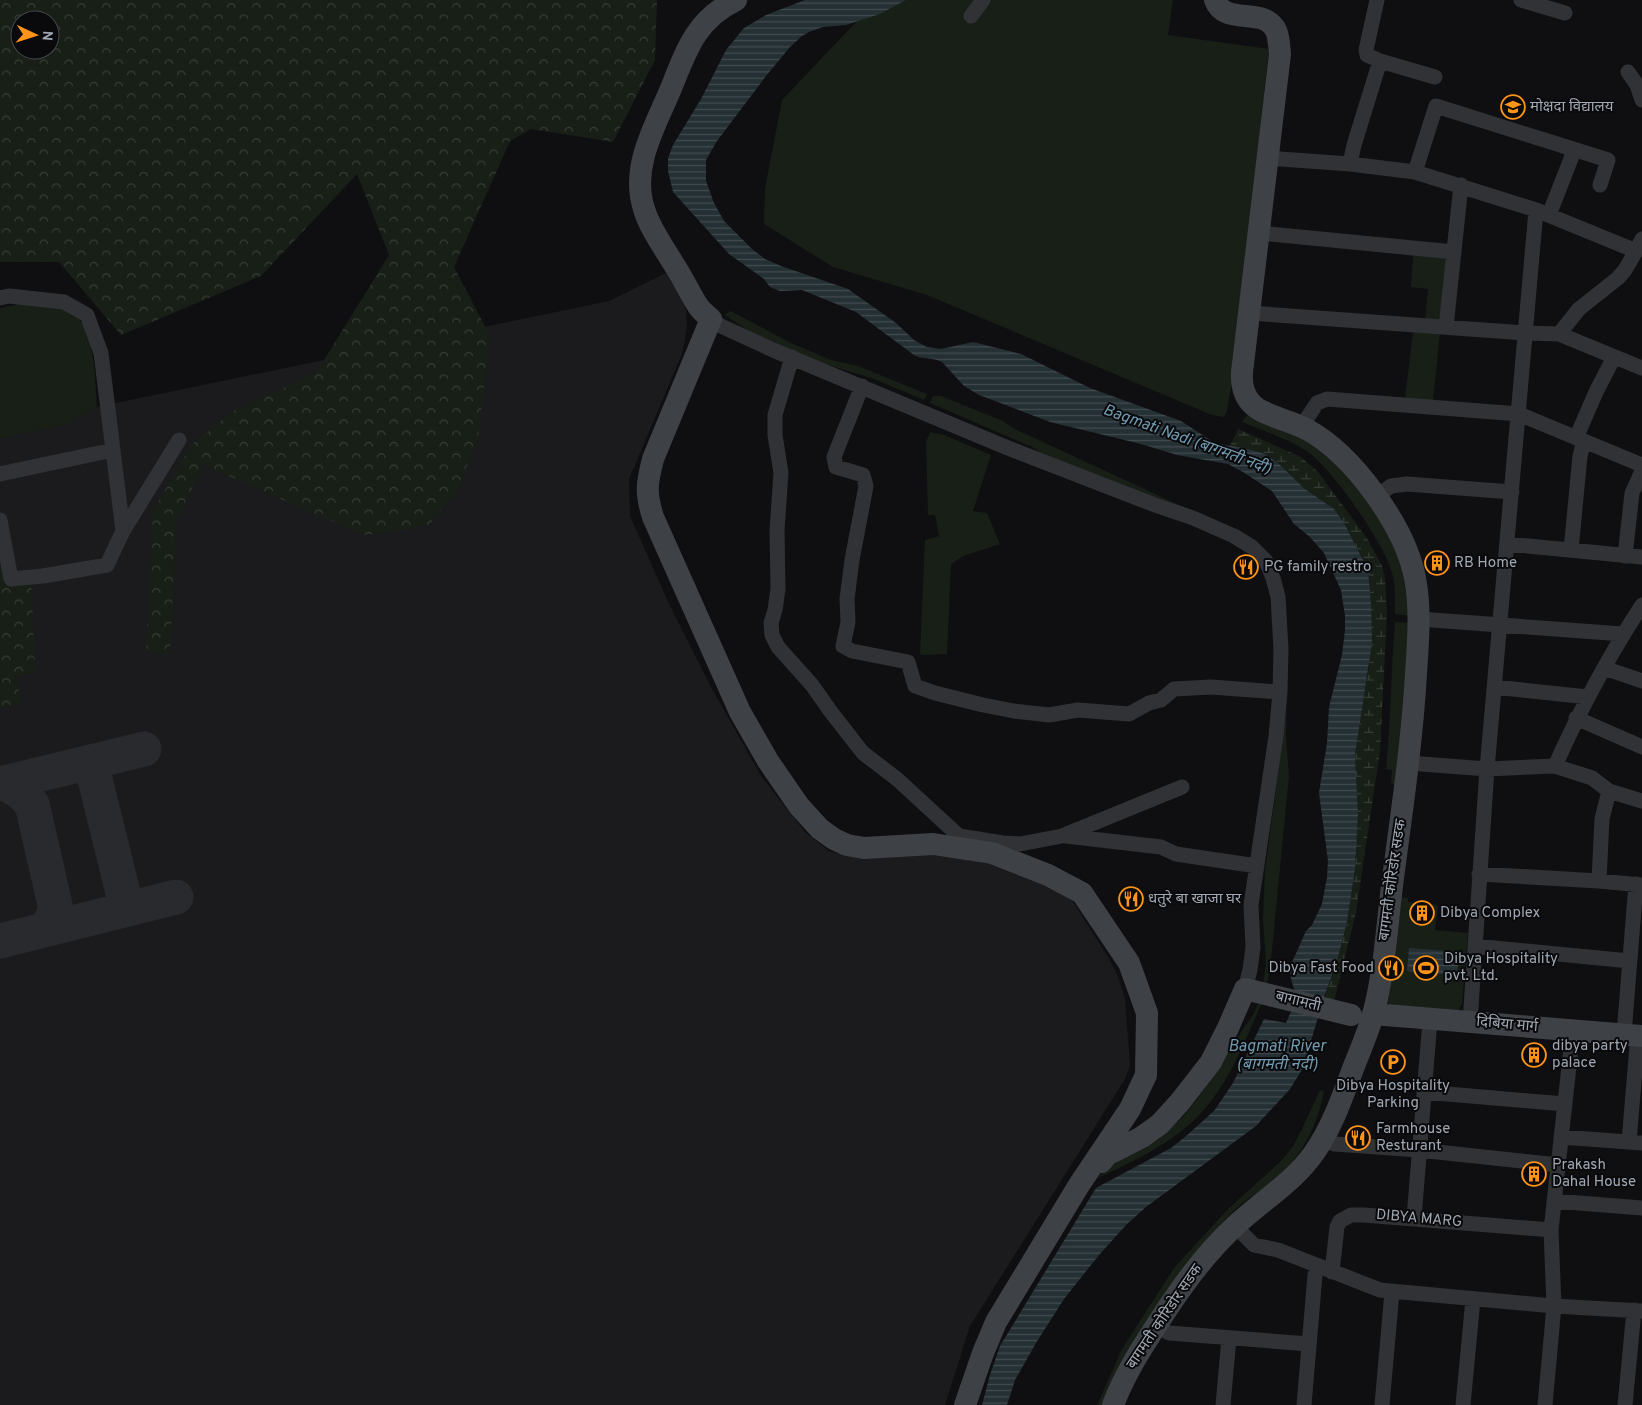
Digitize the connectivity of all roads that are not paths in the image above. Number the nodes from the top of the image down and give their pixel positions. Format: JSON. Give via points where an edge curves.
{"nodes":[{"id":1,"x":736,"y":0,"type":"edge"},
{"id":2,"x":984,"y":0,"type":"edge"},
{"id":3,"x":1215,"y":0,"type":"edge"},
{"id":4,"x":1377,"y":0,"type":"edge"},
{"id":5,"x":1521,"y":0,"type":"edge"},
{"id":6,"x":1564,"y":13,"type":"dead end"},
{"id":7,"x":971,"y":16,"type":"dead end"},
{"id":8,"x":1380,"y":61,"type":"junction"},
{"id":9,"x":1628,"y":72,"type":"dead end"},
{"id":10,"x":1435,"y":78,"type":"dead end"},
{"id":11,"x":1642,"y":100,"type":"edge"},
{"id":12,"x":1574,"y":150,"type":"junction"},
{"id":13,"x":1268,"y":158,"type":"junction"},
{"id":14,"x":1350,"y":164,"type":"junction"},
{"id":15,"x":1415,"y":172,"type":"junction"},
{"id":16,"x":1461,"y":185,"type":"junction"},
{"id":17,"x":1600,"y":186,"type":"dead end"},
{"id":18,"x":1542,"y":212,"type":"junction"},
{"id":19,"x":1259,"y":233,"type":"junction"},
{"id":20,"x":1639,"y":245,"type":"edge"},
{"id":21,"x":1454,"y":252,"type":"junction"},
{"id":22,"x":0,"y":298,"type":"edge"},
{"id":23,"x":1250,"y":313,"type":"junction"},
{"id":24,"x":712,"y":319,"type":"junction"},
{"id":25,"x":1446,"y":327,"type":"junction"},
{"id":26,"x":1525,"y":333,"type":"junction"},
{"id":27,"x":1559,"y":334,"type":"junction"},
{"id":28,"x":792,"y":357,"type":"junction"},
{"id":29,"x":1614,"y":357,"type":"junction"},
{"id":30,"x":1642,"y":368,"type":"edge"},
{"id":31,"x":862,"y":386,"type":"junction"},
{"id":32,"x":1519,"y":414,"type":"junction"},
{"id":33,"x":1302,"y":426,"type":"junction"},
{"id":34,"x":179,"y":440,"type":"dead end"},
{"id":35,"x":1580,"y":440,"type":"junction"},
{"id":36,"x":113,"y":450,"type":"junction"},
{"id":37,"x":1642,"y":465,"type":"edge"},
{"id":38,"x":1642,"y":471,"type":"edge"},
{"id":39,"x":0,"y":474,"type":"edge"},
{"id":40,"x":1512,"y":492,"type":"junction"},
{"id":41,"x":1376,"y":497,"type":"junction"},
{"id":42,"x":0,"y":520,"type":"edge"},
{"id":43,"x":123,"y":530,"type":"junction"},
{"id":44,"x":1507,"y":544,"type":"junction"},
{"id":45,"x":1571,"y":550,"type":"junction"},
{"id":46,"x":1625,"y":556,"type":"junction"},
{"id":47,"x":1642,"y":557,"type":"edge"},
{"id":48,"x":4,"y":567,"type":"edge"},
{"id":49,"x":1642,"y":606,"type":"edge"},
{"id":50,"x":1418,"y":619,"type":"junction"},
{"id":51,"x":1637,"y":622,"type":"edge"},
{"id":52,"x":1500,"y":625,"type":"junction"},
{"id":53,"x":1623,"y":634,"type":"junction"},
{"id":54,"x":1604,"y":668,"type":"junction"},
{"id":55,"x":1642,"y":680,"type":"edge"},
{"id":56,"x":1494,"y":687,"type":"junction"},
{"id":57,"x":1280,"y":692,"type":"junction"},
{"id":58,"x":1588,"y":697,"type":"junction"},
{"id":59,"x":1576,"y":718,"type":"junction"},
{"id":60,"x":1642,"y":747,"type":"edge"},
{"id":61,"x":1409,"y":764,"type":"junction"},
{"id":62,"x":1555,"y":766,"type":"junction"},
{"id":63,"x":1487,"y":769,"type":"junction"},
{"id":64,"x":1182,"y":787,"type":"dead end"},
{"id":65,"x":1608,"y":791,"type":"junction"},
{"id":66,"x":1642,"y":801,"type":"edge"},
{"id":67,"x":1062,"y":836,"type":"junction"},
{"id":68,"x":1257,"y":866,"type":"junction"},
{"id":69,"x":1479,"y":874,"type":"junction"},
{"id":70,"x":1599,"y":881,"type":"junction"},
{"id":71,"x":1639,"y":885,"type":"edge"},
{"id":72,"x":1475,"y":946,"type":"junction"},
{"id":73,"x":1630,"y":961,"type":"junction"},
{"id":74,"x":1245,"y":989,"type":"junction"},
{"id":75,"x":1373,"y":1014,"type":"junction"},
{"id":76,"x":1351,"y":1015,"type":"dead end"},
{"id":77,"x":1430,"y":1020,"type":"junction"},
{"id":78,"x":1470,"y":1022,"type":"junction"},
{"id":79,"x":1573,"y":1030,"type":"junction"},
{"id":80,"x":1635,"y":1035,"type":"edge"},
{"id":81,"x":1424,"y":1092,"type":"junction"},
{"id":82,"x":1565,"y":1104,"type":"junction"},
{"id":83,"x":1562,"y":1137,"type":"junction"},
{"id":84,"x":1322,"y":1140,"type":"junction"},
{"id":85,"x":1635,"y":1142,"type":"edge"},
{"id":86,"x":1419,"y":1150,"type":"junction"},
{"id":87,"x":1558,"y":1165,"type":"junction"},
{"id":88,"x":1080,"y":1185,"type":"junction"},
{"id":89,"x":1554,"y":1201,"type":"junction"},
{"id":90,"x":1642,"y":1208,"type":"edge"},
{"id":91,"x":1414,"y":1218,"type":"junction"},
{"id":92,"x":1235,"y":1226,"type":"junction"},
{"id":93,"x":1551,"y":1230,"type":"junction"},
{"id":94,"x":1318,"y":1266,"type":"junction"},
{"id":95,"x":1332,"y":1272,"type":"junction"},
{"id":96,"x":1392,"y":1292,"type":"junction"},
{"id":97,"x":1473,"y":1299,"type":"junction"},
{"id":98,"x":1554,"y":1306,"type":"junction"},
{"id":99,"x":1638,"y":1310,"type":"edge"},
{"id":100,"x":1156,"y":1326,"type":"junction"},
{"id":101,"x":1229,"y":1338,"type":"junction"},
{"id":102,"x":1309,"y":1344,"type":"junction"},
{"id":103,"x":1635,"y":1387,"type":"edge"},
{"id":104,"x":965,"y":1405,"type":"edge"},
{"id":105,"x":1113,"y":1405,"type":"edge"},
{"id":106,"x":1222,"y":1405,"type":"edge"},
{"id":107,"x":1304,"y":1405,"type":"edge"},
{"id":108,"x":1382,"y":1405,"type":"edge"},
{"id":109,"x":1463,"y":1405,"type":"edge"},
{"id":110,"x":1545,"y":1405,"type":"edge"},
{"id":111,"x":1625,"y":1405,"type":"edge"}],
"edges":[{"from":1,"to":24,"type":"main road","via":[[703,23],[693,38],[652,131],[642,160],[639,184],[644,209],[655,234],[698,306]]},
{"from":2,"to":7,"type":"street"},
{"from":3,"to":13,"type":"main road","via":[[1225,12],[1263,20],[1277,33],[1280,54]]},
{"from":4,"to":8,"type":"street","via":[[1366,50],[1367,55]]},
{"from":5,"to":6,"type":"street"},
{"from":8,"to":10,"type":"street"},
{"from":8,"to":14,"type":"street"},
{"from":9,"to":11,"type":"street"},
{"from":12,"to":15,"type":"street","via":[[1436,106]]},
{"from":12,"to":17,"type":"street","via":[[1608,160]]},
{"from":12,"to":18,"type":"street"},
{"from":13,"to":14,"type":"street"},
{"from":13,"to":19,"type":"main road"},
{"from":14,"to":15,"type":"street"},
{"from":15,"to":16,"type":"street"},
{"from":16,"to":18,"type":"street"},
{"from":16,"to":21,"type":"street"},
{"from":18,"to":20,"type":"street"},
{"from":18,"to":26,"type":"street"},
{"from":19,"to":21,"type":"street"},
{"from":19,"to":23,"type":"main road"},
{"from":20,"to":27,"type":"street","via":[[1622,274],[1579,309]]},
{"from":21,"to":25,"type":"street"},
{"from":22,"to":36,"type":"street","via":[[9,296],[64,302],[87,315],[101,353]]},
{"from":23,"to":25,"type":"street"},
{"from":23,"to":33,"type":"main road","name":"बागमती कोरिडोर सडक","via":[[1242,378],[1245,392],[1258,410]]},
{"from":24,"to":28,"type":"street"},
{"from":24,"to":88,"type":"main road","via":[[654,459],[647,499],[740,712],[768,761],[799,806],[820,829],[847,845],[864,848],[934,844],[992,852],[1048,874],[1082,893],[1129,963],[1147,1013],[1146,1075],[1130,1109]]},
{"from":25,"to":26,"type":"street"},
{"from":26,"to":27,"type":"street"},
{"from":26,"to":32,"type":"street"},
{"from":27,"to":29,"type":"street"},
{"from":28,"to":31,"type":"street"},
{"from":28,"to":67,"type":"street","via":[[775,415],[781,473],[777,530],[778,589],[771,623],[778,647],[864,753],[959,836],[1020,844]]},
{"from":29,"to":30,"type":"street"},
{"from":29,"to":35,"type":"street","via":[[1596,392]]},
{"from":31,"to":57,"type":"street","via":[[1032,457],[1193,518],[1252,547],[1266,561],[1278,597]]},
{"from":31,"to":57,"type":"street","via":[[834,457],[836,467],[862,475],[866,486],[852,560],[843,646],[852,651],[908,662],[915,686],[935,693],[1014,711],[1049,715],[1078,710],[1130,714],[1161,700],[1174,689],[1211,687]]},
{"from":32,"to":33,"type":"street","via":[[1327,399],[1317,403]]},
{"from":32,"to":35,"type":"street"},
{"from":32,"to":40,"type":"street"},
{"from":33,"to":41,"type":"main road","name":"बागमती कोरिडोर सडक","via":[[1338,453]]},
{"from":34,"to":43,"type":"street"},
{"from":35,"to":37,"type":"street"},
{"from":35,"to":45,"type":"street"},
{"from":36,"to":39,"type":"street"},
{"from":36,"to":43,"type":"street"},
{"from":38,"to":46,"type":"street","via":[[1632,493]]},
{"from":40,"to":41,"type":"street","via":[[1407,484],[1391,486]]},
{"from":40,"to":44,"type":"street"},
{"from":41,"to":50,"type":"main road","name":"बागमती कोरिडोर सडक","via":[[1390,516],[1411,559]]},
{"from":42,"to":48,"type":"street"},
{"from":43,"to":48,"type":"street","via":[[107,565],[11,579]]},
{"from":44,"to":45,"type":"street"},
{"from":44,"to":52,"type":"street"},
{"from":45,"to":46,"type":"street"},
{"from":46,"to":47,"type":"street"},
{"from":49,"to":51,"type":"street"},
{"from":50,"to":52,"type":"street"},
{"from":50,"to":61,"type":"main road","name":"बागमती कोरिडोर सडक"},
{"from":51,"to":53,"type":"street"},
{"from":52,"to":53,"type":"street"},
{"from":52,"to":56,"type":"street"},
{"from":53,"to":54,"type":"street"},
{"from":54,"to":55,"type":"street"},
{"from":54,"to":58,"type":"street"},
{"from":56,"to":58,"type":"street"},
{"from":56,"to":63,"type":"street"},
{"from":57,"to":68,"type":"street"},
{"from":58,"to":59,"type":"street"},
{"from":59,"to":60,"type":"street"},
{"from":59,"to":62,"type":"street"},
{"from":61,"to":63,"type":"street"},
{"from":61,"to":75,"type":"main road","name":"बागमती कोरिडोर सडक"},
{"from":62,"to":63,"type":"street"},
{"from":62,"to":65,"type":"street","via":[[1592,778]]},
{"from":63,"to":69,"type":"street"},
{"from":64,"to":67,"type":"street"},
{"from":65,"to":66,"type":"street"},
{"from":65,"to":70,"type":"street","via":[[1602,819]]},
{"from":67,"to":68,"type":"street","via":[[1161,847],[1176,854]]},
{"from":68,"to":74,"type":"street","via":[[1251,905],[1253,947]]},
{"from":69,"to":70,"type":"street"},
{"from":69,"to":72,"type":"street"},
{"from":70,"to":71,"type":"street"},
{"from":71,"to":73,"type":"street"},
{"from":72,"to":73,"type":"street"},
{"from":72,"to":78,"type":"street"},
{"from":73,"to":80,"type":"street"},
{"from":74,"to":76,"type":"main road","name":"बागामती"},
{"from":74,"to":88,"type":"main road","via":[[1211,1062],[1180,1102],[1160,1124],[1107,1155]]},
{"from":75,"to":77,"type":"main road","name":"दिबिया मार्ग"},
{"from":75,"to":84,"type":"main road","name":"बागमती कोरिडोर सडक","via":[[1347,1086]]},
{"from":77,"to":78,"type":"main road","name":"दिबिया मार्ग"},
{"from":77,"to":81,"type":"street"},
{"from":78,"to":79,"type":"main road","name":"दिबिया मार्ग"},
{"from":79,"to":80,"type":"main road","name":"दिबिया मार्ग"},
{"from":79,"to":82,"type":"street"},
{"from":80,"to":85,"type":"street"},
{"from":81,"to":82,"type":"street"},
{"from":81,"to":86,"type":"street"},
{"from":82,"to":83,"type":"street"},
{"from":83,"to":85,"type":"street"},
{"from":83,"to":87,"type":"street"},
{"from":84,"to":86,"type":"street","via":[[1334,1144]]},
{"from":84,"to":92,"type":"main road","name":"बागमती कोरिडोर सडक","via":[[1302,1168]]},
{"from":86,"to":87,"type":"street"},
{"from":86,"to":91,"type":"street"},
{"from":87,"to":89,"type":"street"},
{"from":88,"to":104,"type":"main road","via":[[996,1322]]},
{"from":89,"to":90,"type":"street"},
{"from":89,"to":93,"type":"street"},
{"from":91,"to":93,"type":"street","name":"DIBYA MARG"},
{"from":91,"to":95,"type":"street","name":"DIBYA MARG","via":[[1351,1215],[1340,1221]]},
{"from":92,"to":94,"type":"street","via":[[1254,1245],[1278,1250]]},
{"from":92,"to":100,"type":"main road","name":"बागमती कोरिडोर सडक","via":[[1188,1278]]},
{"from":93,"to":98,"type":"street"},
{"from":94,"to":95,"type":"street"},
{"from":94,"to":102,"type":"street"},
{"from":95,"to":96,"type":"street"},
{"from":96,"to":97,"type":"street"},
{"from":96,"to":108,"type":"street"},
{"from":97,"to":98,"type":"street"},
{"from":97,"to":109,"type":"street"},
{"from":98,"to":99,"type":"street"},
{"from":98,"to":110,"type":"street"},
{"from":99,"to":103,"type":"street"},
{"from":100,"to":101,"type":"street","via":[[1169,1333]]},
{"from":100,"to":105,"type":"main road","name":"बागमती कोरिडोर सडक","via":[[1134,1360]]},
{"from":101,"to":102,"type":"street"},
{"from":101,"to":106,"type":"street"},
{"from":102,"to":107,"type":"street"},
{"from":103,"to":111,"type":"street"}]}
